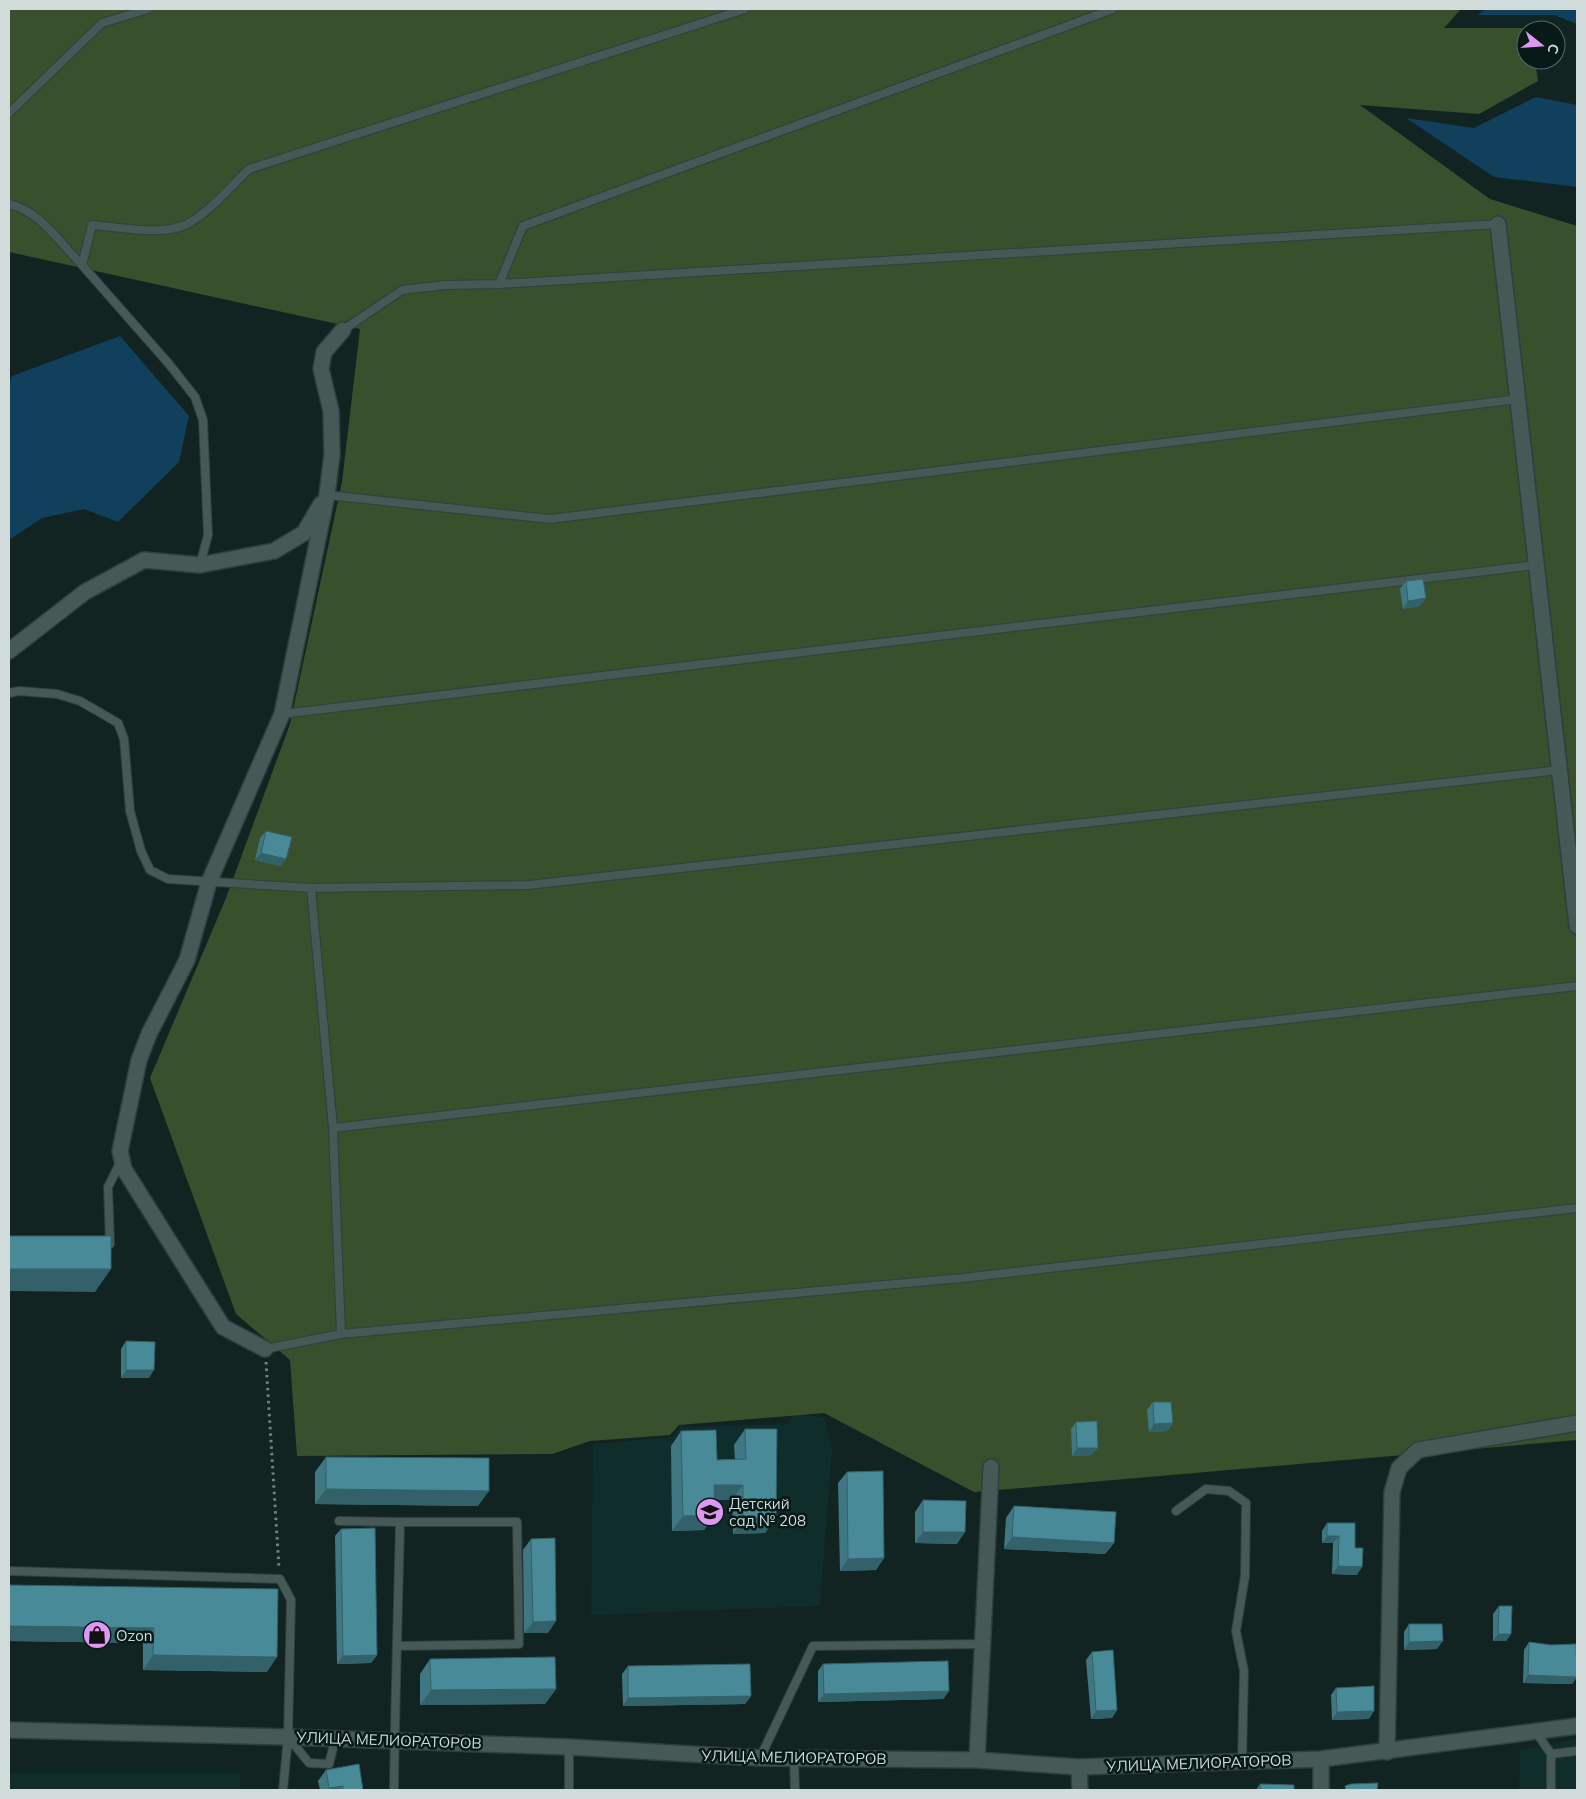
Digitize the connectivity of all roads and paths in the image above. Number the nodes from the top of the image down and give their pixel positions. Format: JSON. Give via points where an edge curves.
{"nodes":[{"id":1,"x":148,"y":9,"type":"edge"},
{"id":2,"x":745,"y":9,"type":"edge"},
{"id":3,"x":1113,"y":9,"type":"edge"},
{"id":4,"x":9,"y":113,"type":"edge"},
{"id":5,"x":9,"y":204,"type":"edge"},
{"id":6,"x":1498,"y":224,"type":"joint"},
{"id":7,"x":82,"y":265,"type":"junction"},
{"id":8,"x":500,"y":284,"type":"junction"},
{"id":9,"x":343,"y":330,"type":"joint"},
{"id":10,"x":1518,"y":400,"type":"junction"},
{"id":11,"x":327,"y":494,"type":"junction"},
{"id":12,"x":1536,"y":564,"type":"junction"},
{"id":13,"x":200,"y":565,"type":"junction"},
{"id":14,"x":9,"y":651,"type":"edge"},
{"id":15,"x":9,"y":693,"type":"edge"},
{"id":16,"x":282,"y":714,"type":"junction"},
{"id":17,"x":1559,"y":770,"type":"junction"},
{"id":18,"x":210,"y":882,"type":"junction"},
{"id":19,"x":311,"y":888,"type":"junction"},
{"id":20,"x":1577,"y":926,"type":"edge"},
{"id":21,"x":1577,"y":986,"type":"edge"},
{"id":22,"x":333,"y":1128,"type":"junction"},
{"id":23,"x":121,"y":1161,"type":"junction"},
{"id":24,"x":1577,"y":1208,"type":"edge"},
{"id":25,"x":110,"y":1244,"type":"edge"},
{"id":26,"x":341,"y":1334,"type":"junction"},
{"id":27,"x":265,"y":1349,"type":"junction"},
{"id":28,"x":1577,"y":1423,"type":"edge"},
{"id":29,"x":991,"y":1467,"type":"dead end"},
{"id":30,"x":1176,"y":1511,"type":"dead end"},
{"id":31,"x":339,"y":1521,"type":"dead end"},
{"id":32,"x":400,"y":1522,"type":"junction"},
{"id":33,"x":9,"y":1572,"type":"edge"},
{"id":34,"x":280,"y":1579,"type":"junction"},
{"id":35,"x":982,"y":1644,"type":"junction"},
{"id":36,"x":397,"y":1646,"type":"junction"},
{"id":37,"x":1577,"y":1726,"type":"edge"},
{"id":38,"x":9,"y":1730,"type":"edge"},
{"id":39,"x":1534,"y":1730,"type":"junction"},
{"id":40,"x":288,"y":1737,"type":"junction"},
{"id":41,"x":334,"y":1740,"type":"junction"},
{"id":42,"x":394,"y":1741,"type":"junction"},
{"id":43,"x":569,"y":1747,"type":"junction"},
{"id":44,"x":1577,"y":1751,"type":"edge"},
{"id":45,"x":1387,"y":1752,"type":"junction"},
{"id":46,"x":1551,"y":1754,"type":"junction"},
{"id":47,"x":760,"y":1758,"type":"junction"},
{"id":48,"x":794,"y":1758,"type":"junction"},
{"id":49,"x":1321,"y":1759,"type":"junction"},
{"id":50,"x":977,"y":1760,"type":"junction"},
{"id":51,"x":1242,"y":1762,"type":"junction"},
{"id":52,"x":1078,"y":1767,"type":"junction"},
{"id":53,"x":283,"y":1790,"type":"edge"},
{"id":54,"x":394,"y":1790,"type":"edge"},
{"id":55,"x":569,"y":1790,"type":"edge"},
{"id":56,"x":795,"y":1790,"type":"edge"},
{"id":57,"x":1080,"y":1790,"type":"edge"},
{"id":58,"x":1322,"y":1790,"type":"edge"},
{"id":59,"x":1551,"y":1790,"type":"edge"}],
"edges":[{"from":1,"to":4,"type":"lane","via":[[102,24]]},
{"from":2,"to":7,"type":"lane","via":[[249,169],[185,226],[159,230],[92,225]]},
{"from":3,"to":8,"type":"lane","via":[[524,226]]},
{"from":5,"to":7,"type":"lane","via":[[35,215]]},
{"from":6,"to":8,"type":"lane"},
{"from":6,"to":10,"type":"street"},
{"from":7,"to":13,"type":"lane","via":[[195,397],[203,420],[208,535]]},
{"from":8,"to":9,"type":"lane","via":[[402,290]]},
{"from":9,"to":11,"type":"street","via":[[324,352],[321,369],[331,411],[332,454]]},
{"from":10,"to":11,"type":"lane","via":[[550,519]]},
{"from":10,"to":12,"type":"street"},
{"from":11,"to":13,"type":"street","via":[[304,533],[274,551]]},
{"from":11,"to":16,"type":"street"},
{"from":12,"to":16,"type":"lane"},
{"from":12,"to":17,"type":"street"},
{"from":13,"to":14,"type":"street","via":[[144,560],[85,592]]},
{"from":15,"to":18,"type":"lane","via":[[57,694],[80,701],[118,723],[124,739],[130,810],[141,851],[150,870],[168,879]]},
{"from":16,"to":18,"type":"street"},
{"from":17,"to":19,"type":"lane","via":[[529,885]]},
{"from":17,"to":20,"type":"street"},
{"from":18,"to":19,"type":"lane"},
{"from":18,"to":23,"type":"street","via":[[187,960],[139,1060],[120,1151]]},
{"from":19,"to":22,"type":"lane"},
{"from":21,"to":22,"type":"lane"},
{"from":22,"to":26,"type":"lane"},
{"from":23,"to":25,"type":"lane","via":[[108,1186]]},
{"from":23,"to":27,"type":"street","via":[[223,1327]]},
{"from":24,"to":26,"type":"lane","via":[[962,1278]]},
{"from":26,"to":27,"type":"lane"},
{"from":27,"to":34,"type":"path"},
{"from":28,"to":45,"type":"street","via":[[1418,1450],[1399,1468],[1392,1492]]},
{"from":29,"to":35,"type":"street"},
{"from":30,"to":51,"type":"lane","via":[[1206,1489],[1229,1491],[1246,1503],[1245,1576],[1236,1631],[1244,1671]]},
{"from":31,"to":32,"type":"lane"},
{"from":32,"to":36,"type":"lane"},
{"from":32,"to":36,"type":"lane","via":[[516,1522],[518,1644]]},
{"from":33,"to":34,"type":"lane"},
{"from":34,"to":40,"type":"lane","via":[[291,1600]]},
{"from":35,"to":47,"type":"lane","via":[[813,1646]]},
{"from":35,"to":50,"type":"street"},
{"from":36,"to":42,"type":"lane"},
{"from":37,"to":39,"type":"street","name":"УЛИЦА МЕЛИОРАТОРОВ"},
{"from":38,"to":40,"type":"street","name":"УЛИЦА МЕЛИОРАТОРОВ"},
{"from":39,"to":45,"type":"street","name":"УЛИЦА МЕЛИОРАТОРОВ"},
{"from":39,"to":46,"type":"lane"},
{"from":40,"to":41,"type":"street","name":"УЛИЦА МЕЛИОРАТОРОВ"},
{"from":40,"to":41,"type":"lane","via":[[309,1763],[329,1764]]},
{"from":40,"to":53,"type":"lane"},
{"from":41,"to":42,"type":"street","name":"УЛИЦА МЕЛИОРАТОРОВ"},
{"from":42,"to":43,"type":"street","name":"УЛИЦА МЕЛИОРАТОРОВ"},
{"from":42,"to":54,"type":"lane"},
{"from":43,"to":47,"type":"street","name":"УЛИЦА МЕЛИОРАТОРОВ"},
{"from":43,"to":55,"type":"lane"},
{"from":44,"to":46,"type":"lane"},
{"from":45,"to":49,"type":"street","name":"УЛИЦА МЕЛИОРАТОРОВ"},
{"from":46,"to":59,"type":"lane"},
{"from":47,"to":48,"type":"street","name":"УЛИЦА МЕЛИОРАТОРОВ"},
{"from":48,"to":50,"type":"street","name":"УЛИЦА МЕЛИОРАТОРОВ"},
{"from":48,"to":56,"type":"lane"},
{"from":49,"to":51,"type":"street","name":"УЛИЦА МЕЛИОРАТОРОВ"},
{"from":49,"to":58,"type":"street"},
{"from":50,"to":52,"type":"street","name":"УЛИЦА МЕЛИОРАТОРОВ"},
{"from":51,"to":52,"type":"street","name":"УЛИЦА МЕЛИОРАТОРОВ"},
{"from":52,"to":57,"type":"street"}]}
